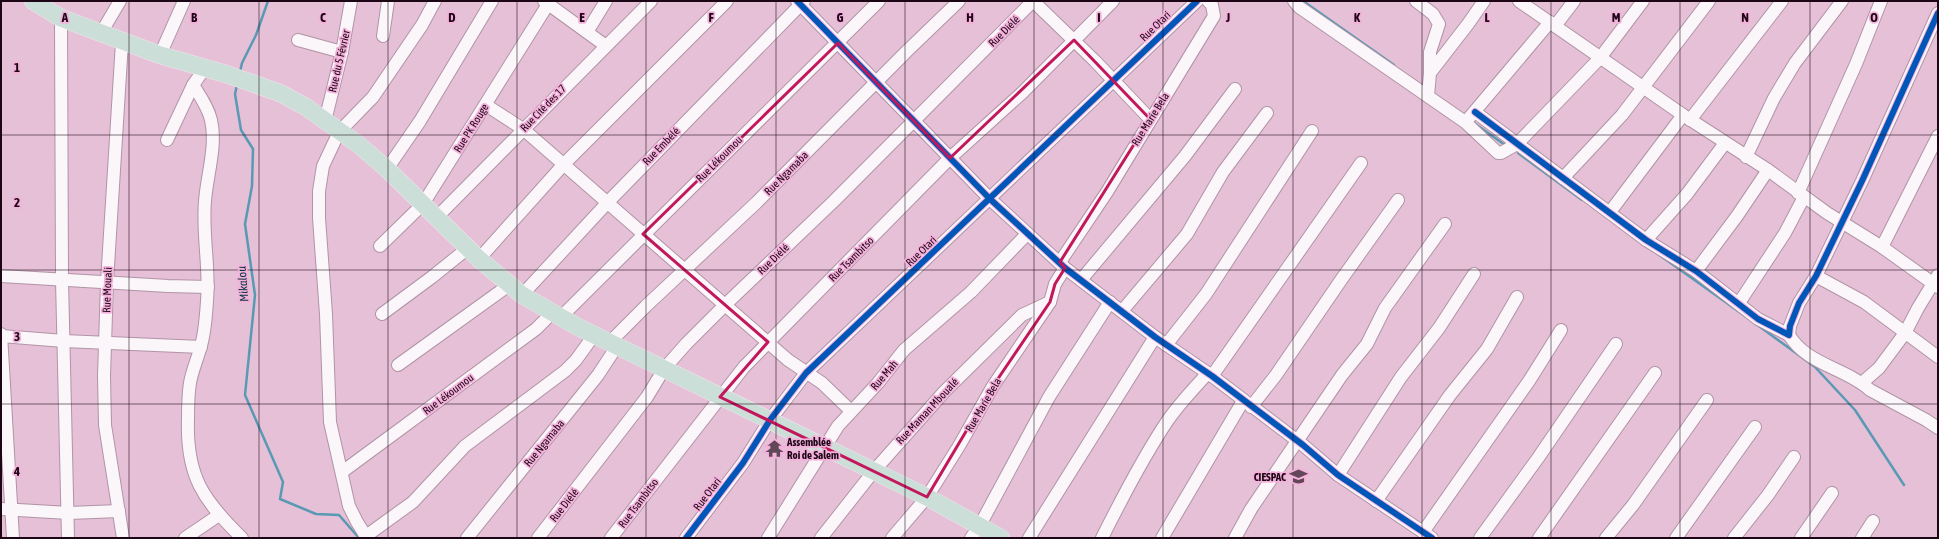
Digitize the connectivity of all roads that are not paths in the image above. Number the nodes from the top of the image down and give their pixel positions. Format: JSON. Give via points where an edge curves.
{"nodes":[{"id":1,"x":33,"y":1,"type":"edge"},
{"id":2,"x":120,"y":1,"type":"edge"},
{"id":3,"x":184,"y":1,"type":"edge"},
{"id":4,"x":351,"y":1,"type":"edge"},
{"id":5,"x":388,"y":1,"type":"edge"},
{"id":6,"x":435,"y":1,"type":"edge"},
{"id":7,"x":492,"y":1,"type":"edge"},
{"id":8,"x":606,"y":1,"type":"edge"},
{"id":9,"x":650,"y":1,"type":"edge"},
{"id":10,"x":726,"y":1,"type":"edge"},
{"id":11,"x":879,"y":1,"type":"edge"},
{"id":12,"x":959,"y":1,"type":"edge"},
{"id":13,"x":1033,"y":1,"type":"edge"},
{"id":14,"x":1113,"y":1,"type":"edge"},
{"id":15,"x":1197,"y":1,"type":"edge"},
{"id":16,"x":1208,"y":1,"type":"edge"},
{"id":17,"x":1294,"y":1,"type":"edge"},
{"id":18,"x":1416,"y":1,"type":"edge"},
{"id":19,"x":1484,"y":1,"type":"edge"},
{"id":20,"x":1519,"y":1,"type":"edge"},
{"id":21,"x":1574,"y":1,"type":"edge"},
{"id":22,"x":1644,"y":1,"type":"edge"},
{"id":23,"x":1709,"y":1,"type":"edge"},
{"id":24,"x":1782,"y":1,"type":"edge"},
{"id":25,"x":1842,"y":1,"type":"edge"},
{"id":26,"x":548,"y":2,"type":"edge"},
{"id":27,"x":800,"y":2,"type":"edge"},
{"id":28,"x":1878,"y":2,"type":"edge"},
{"id":29,"x":1535,"y":5,"type":"edge"},
{"id":30,"x":1938,"y":13,"type":"edge"},
{"id":31,"x":61,"y":18,"type":"junction"},
{"id":32,"x":1552,"y":24,"type":"junction"},
{"id":33,"x":587,"y":32,"type":"junction"},
{"id":34,"x":101,"y":33,"type":"junction"},
{"id":35,"x":383,"y":36,"type":"dead end"},
{"id":36,"x":298,"y":40,"type":"dead end"},
{"id":37,"x":1074,"y":40,"type":"junction"},
{"id":38,"x":122,"y":42,"type":"junction"},
{"id":39,"x":838,"y":42,"type":"junction"},
{"id":40,"x":606,"y":46,"type":"junction"},
{"id":41,"x":342,"y":52,"type":"junction"},
{"id":42,"x":160,"y":55,"type":"junction"},
{"id":43,"x":1600,"y":58,"type":"junction"},
{"id":44,"x":205,"y":68,"type":"junction"},
{"id":45,"x":1430,"y":72,"type":"junction"},
{"id":46,"x":1113,"y":80,"type":"junction"},
{"id":47,"x":876,"y":81,"type":"junction"},
{"id":48,"x":193,"y":85,"type":"junction"},
{"id":49,"x":1643,"y":87,"type":"junction"},
{"id":50,"x":1235,"y":89,"type":"dead end"},
{"id":51,"x":1428,"y":96,"type":"junction"},
{"id":52,"x":486,"y":105,"type":"junction"},
{"id":53,"x":1475,"y":112,"type":"junction"},
{"id":54,"x":1267,"y":113,"type":"dead end"},
{"id":55,"x":1687,"y":117,"type":"junction"},
{"id":56,"x":1150,"y":119,"type":"junction"},
{"id":57,"x":325,"y":121,"type":"junction"},
{"id":58,"x":915,"y":121,"type":"junction"},
{"id":59,"x":1465,"y":122,"type":"junction"},
{"id":60,"x":523,"y":129,"type":"junction"},
{"id":61,"x":1312,"y":131,"type":"dead end"},
{"id":62,"x":339,"y":132,"type":"junction"},
{"id":63,"x":1938,"y":136,"type":"edge"},
{"id":64,"x":167,"y":140,"type":"dead end"},
{"id":65,"x":1725,"y":143,"type":"junction"},
{"id":66,"x":1517,"y":144,"type":"junction"},
{"id":67,"x":1746,"y":157,"type":"junction"},
{"id":68,"x":950,"y":158,"type":"junction"},
{"id":69,"x":564,"y":164,"type":"junction"},
{"id":70,"x":1361,"y":164,"type":"dead end"},
{"id":71,"x":387,"y":169,"type":"junction"},
{"id":72,"x":1768,"y":170,"type":"junction"},
{"id":73,"x":1563,"y":178,"type":"junction"},
{"id":74,"x":1801,"y":195,"type":"junction"},
{"id":75,"x":990,"y":199,"type":"junction"},
{"id":76,"x":1398,"y":200,"type":"dead end"},
{"id":77,"x":608,"y":202,"type":"junction"},
{"id":78,"x":423,"y":204,"type":"junction"},
{"id":79,"x":1610,"y":212,"type":"junction"},
{"id":80,"x":437,"y":217,"type":"junction"},
{"id":81,"x":1841,"y":221,"type":"junction"},
{"id":82,"x":1445,"y":224,"type":"dead end"},
{"id":83,"x":643,"y":234,"type":"junction"},
{"id":84,"x":1027,"y":234,"type":"junction"},
{"id":85,"x":1646,"y":240,"type":"junction"},
{"id":86,"x":380,"y":246,"type":"dead end"},
{"id":87,"x":1882,"y":247,"type":"junction"},
{"id":88,"x":474,"y":254,"type":"junction"},
{"id":89,"x":1062,"y":265,"type":"junction"},
{"id":90,"x":685,"y":269,"type":"junction"},
{"id":91,"x":1696,"y":271,"type":"junction"},
{"id":92,"x":1474,"y":274,"type":"dead end"},
{"id":93,"x":1,"y":276,"type":"edge"},
{"id":94,"x":1816,"y":276,"type":"junction"},
{"id":95,"x":62,"y":280,"type":"junction"},
{"id":96,"x":1081,"y":280,"type":"junction"},
{"id":97,"x":107,"y":282,"type":"junction"},
{"id":98,"x":1937,"y":282,"type":"edge"},
{"id":99,"x":509,"y":285,"type":"junction"},
{"id":100,"x":208,"y":287,"type":"junction"},
{"id":101,"x":522,"y":295,"type":"junction"},
{"id":102,"x":1517,"y":297,"type":"dead end"},
{"id":103,"x":1050,"y":302,"type":"junction"},
{"id":104,"x":1110,"y":302,"type":"junction"},
{"id":105,"x":1739,"y":303,"type":"junction"},
{"id":106,"x":726,"y":304,"type":"junction"},
{"id":107,"x":1122,"y":310,"type":"junction"},
{"id":108,"x":382,"y":314,"type":"dead end"},
{"id":109,"x":556,"y":315,"type":"junction"},
{"id":110,"x":1561,"y":330,"type":"dead end"},
{"id":111,"x":1905,"y":333,"type":"junction"},
{"id":112,"x":1,"y":335,"type":"edge"},
{"id":113,"x":594,"y":335,"type":"junction"},
{"id":114,"x":1789,"y":335,"type":"junction"},
{"id":115,"x":1156,"y":337,"type":"junction"},
{"id":116,"x":64,"y":341,"type":"junction"},
{"id":117,"x":106,"y":342,"type":"junction"},
{"id":118,"x":768,"y":342,"type":"junction"},
{"id":119,"x":614,"y":344,"type":"junction"},
{"id":120,"x":1616,"y":344,"type":"dead end"},
{"id":121,"x":1166,"y":345,"type":"junction"},
{"id":122,"x":201,"y":347,"type":"junction"},
{"id":123,"x":1938,"y":356,"type":"edge"},
{"id":124,"x":398,"y":366,"type":"dead end"},
{"id":125,"x":664,"y":369,"type":"junction"},
{"id":126,"x":806,"y":373,"type":"junction"},
{"id":127,"x":1655,"y":373,"type":"dead end"},
{"id":128,"x":1210,"y":374,"type":"junction"},
{"id":129,"x":1863,"y":382,"type":"junction"},
{"id":130,"x":720,"y":397,"type":"junction"},
{"id":131,"x":1707,"y":400,"type":"dead end"},
{"id":132,"x":1247,"y":404,"type":"junction"},
{"id":133,"x":851,"y":411,"type":"junction"},
{"id":134,"x":770,"y":420,"type":"junction"},
{"id":135,"x":1755,"y":426,"type":"dead end"},
{"id":136,"x":1938,"y":428,"type":"edge"},
{"id":137,"x":1297,"y":441,"type":"junction"},
{"id":138,"x":824,"y":448,"type":"junction"},
{"id":139,"x":1794,"y":457,"type":"dead end"},
{"id":140,"x":342,"y":472,"type":"junction"},
{"id":141,"x":873,"y":472,"type":"junction"},
{"id":142,"x":1338,"y":475,"type":"junction"},
{"id":143,"x":1832,"y":493,"type":"dead end"},
{"id":144,"x":927,"y":497,"type":"junction"},
{"id":145,"x":1376,"y":501,"type":"junction"},
{"id":146,"x":6,"y":509,"type":"edge"},
{"id":147,"x":119,"y":511,"type":"junction"},
{"id":148,"x":69,"y":513,"type":"junction"},
{"id":149,"x":219,"y":515,"type":"junction"},
{"id":150,"x":1873,"y":521,"type":"dead end"},
{"id":151,"x":975,"y":532,"type":"edge"},
{"id":152,"x":1427,"y":535,"type":"edge"},
{"id":153,"x":367,"y":537,"type":"edge"},
{"id":154,"x":13,"y":538,"type":"edge"},
{"id":155,"x":68,"y":538,"type":"edge"},
{"id":156,"x":123,"y":538,"type":"edge"},
{"id":157,"x":185,"y":538,"type":"edge"},
{"id":158,"x":242,"y":538,"type":"edge"},
{"id":159,"x":467,"y":538,"type":"edge"},
{"id":160,"x":538,"y":538,"type":"edge"},
{"id":161,"x":611,"y":538,"type":"edge"},
{"id":162,"x":686,"y":538,"type":"edge"},
{"id":163,"x":768,"y":538,"type":"edge"},
{"id":164,"x":821,"y":538,"type":"edge"},
{"id":165,"x":892,"y":538,"type":"edge"},
{"id":166,"x":1001,"y":538,"type":"edge"},
{"id":167,"x":1029,"y":538,"type":"edge"},
{"id":168,"x":1102,"y":538,"type":"edge"},
{"id":169,"x":1162,"y":538,"type":"edge"},
{"id":170,"x":1235,"y":538,"type":"edge"},
{"id":171,"x":1480,"y":538,"type":"edge"},
{"id":172,"x":1539,"y":538,"type":"edge"},
{"id":173,"x":1606,"y":538,"type":"edge"},
{"id":174,"x":1676,"y":538,"type":"edge"},
{"id":175,"x":1734,"y":538,"type":"edge"},
{"id":176,"x":1801,"y":538,"type":"edge"},
{"id":177,"x":1862,"y":538,"type":"edge"}],
"edges":[{"from":1,"to":31,"type":"highway"},
{"from":2,"to":34,"type":"street"},
{"from":3,"to":42,"type":"street"},
{"from":4,"to":41,"type":"street","name":"Rue du 5 Février"},
{"from":5,"to":35,"type":"street"},
{"from":6,"to":62,"type":"street","via":[[422,25],[373,97]]},
{"from":7,"to":71,"type":"street","via":[[420,121]]},
{"from":8,"to":33,"type":"street"},
{"from":9,"to":40,"type":"street","name":"Rue Cité des 17"},
{"from":10,"to":69,"type":"street"},
{"from":11,"to":39,"type":"street","name":"Rue Lékoumou"},
{"from":12,"to":47,"type":"street","name":"Rue Ngamaba"},
{"from":13,"to":37,"type":"street"},
{"from":13,"to":58,"type":"street","name":"Rue Diélé"},
{"from":14,"to":37,"type":"street","name":"Rue Tsambitso"},
{"from":15,"to":46,"type":"street","name":"Rue Otari"},
{"from":16,"to":56,"type":"street","name":"Rue Marie Bela","via":[[1212,5],[1214,16]]},
{"from":17,"to":51,"type":"street","via":[[1299,7]]},
{"from":18,"to":45,"type":"street","via":[[1433,14],[1440,24],[1430,52]]},
{"from":19,"to":45,"type":"street"},
{"from":20,"to":29,"type":"street"},
{"from":21,"to":32,"type":"street"},
{"from":22,"to":43,"type":"street"},
{"from":23,"to":49,"type":"street"},
{"from":24,"to":55,"type":"street"},
{"from":25,"to":67,"type":"street","via":[[1795,64],[1774,98]]},
{"from":26,"to":33,"type":"street"},
{"from":26,"to":52,"type":"street","name":"Rue PK Rouge"},
{"from":27,"to":39,"type":"street"},
{"from":27,"to":77,"type":"street","name":"Rue Embélé"},
{"from":28,"to":74,"type":"street","via":[[1856,64]]},
{"from":29,"to":32,"type":"street"},
{"from":30,"to":81,"type":"street"},
{"from":31,"to":34,"type":"highway"},
{"from":31,"to":95,"type":"street"},
{"from":32,"to":43,"type":"street"},
{"from":32,"to":53,"type":"street"},
{"from":33,"to":40,"type":"street"},
{"from":34,"to":38,"type":"highway"},
{"from":36,"to":41,"type":"street"},
{"from":37,"to":46,"type":"street"},
{"from":37,"to":68,"type":"street","name":"Rue Tsambitso","via":[[1023,92]]},
{"from":38,"to":42,"type":"highway"},
{"from":38,"to":97,"type":"street","name":"Rue Mouali"},
{"from":39,"to":47,"type":"street"},
{"from":39,"to":83,"type":"street","name":"Rue Lékoumou"},
{"from":40,"to":60,"type":"street","name":"Rue Cité des 17"},
{"from":41,"to":57,"type":"street","name":"Rue du 5 Février"},
{"from":42,"to":44,"type":"highway"},
{"from":43,"to":49,"type":"street"},
{"from":43,"to":66,"type":"street"},
{"from":44,"to":48,"type":"street"},
{"from":44,"to":57,"type":"highway","via":[[280,93]]},
{"from":45,"to":51,"type":"street"},
{"from":46,"to":56,"type":"street"},
{"from":46,"to":75,"type":"street","name":"Rue Otari"},
{"from":47,"to":58,"type":"street"},
{"from":47,"to":90,"type":"street","name":"Rue Ngamaba","via":[[761,198]]},
{"from":48,"to":64,"type":"street"},
{"from":48,"to":100,"type":"street","via":[[207,108],[212,128],[204,224]]},
{"from":49,"to":55,"type":"street"},
{"from":49,"to":73,"type":"street","via":[[1622,115]]},
{"from":50,"to":96,"type":"street","via":[[1185,156]]},
{"from":51,"to":59,"type":"street"},
{"from":52,"to":60,"type":"street"},
{"from":52,"to":78,"type":"street","name":"Rue PK Rouge"},
{"from":53,"to":59,"type":"street"},
{"from":53,"to":66,"type":"street"},
{"from":54,"to":107,"type":"street","via":[[1223,172],[1186,234]]},
{"from":55,"to":65,"type":"street"},
{"from":55,"to":79,"type":"street"},
{"from":56,"to":89,"type":"street","name":"Rue Marie Bela"},
{"from":57,"to":62,"type":"highway"},
{"from":58,"to":68,"type":"street"},
{"from":58,"to":106,"type":"street","name":"Rue Diélé"},
{"from":59,"to":66,"type":"street","via":[[1498,153],[1505,153]]},
{"from":60,"to":69,"type":"street"},
{"from":60,"to":80,"type":"street","name":"Rue Cité des 17"},
{"from":61,"to":121,"type":"street","via":[[1206,294]]},
{"from":62,"to":71,"type":"highway"},
{"from":62,"to":140,"type":"street","via":[[323,166],[319,199],[330,422]]},
{"from":63,"to":87,"type":"street"},
{"from":65,"to":67,"type":"street"},
{"from":65,"to":85,"type":"street","via":[[1687,194]]},
{"from":66,"to":73,"type":"street"},
{"from":67,"to":72,"type":"street"},
{"from":68,"to":75,"type":"street"},
{"from":68,"to":118,"type":"street","name":"Rue Tsambitso"},
{"from":69,"to":77,"type":"street"},
{"from":69,"to":88,"type":"street"},
{"from":70,"to":128,"type":"street"},
{"from":71,"to":78,"type":"highway"},
{"from":72,"to":74,"type":"street"},
{"from":72,"to":91,"type":"street","via":[[1738,216]]},
{"from":73,"to":79,"type":"street"},
{"from":74,"to":81,"type":"street"},
{"from":74,"to":105,"type":"street","via":[[1785,233]]},
{"from":75,"to":84,"type":"street"},
{"from":75,"to":126,"type":"street","name":"Rue Otari"},
{"from":76,"to":132,"type":"street","via":[[1276,375]]},
{"from":77,"to":83,"type":"street"},
{"from":77,"to":101,"type":"street","name":"Rue Embélé"},
{"from":78,"to":80,"type":"highway"},
{"from":78,"to":86,"type":"street","name":"Rue PK Rouge"},
{"from":79,"to":85,"type":"street"},
{"from":80,"to":88,"type":"highway"},
{"from":81,"to":87,"type":"street"},
{"from":81,"to":94,"type":"street"},
{"from":82,"to":137,"type":"street","via":[[1386,308],[1367,344]]},
{"from":83,"to":90,"type":"street"},
{"from":83,"to":109,"type":"street","name":"Rue Lékoumou"},
{"from":84,"to":89,"type":"street"},
{"from":84,"to":133,"type":"street","name":"Rue Mah","via":[[971,292],[904,350],[878,383]]},
{"from":85,"to":91,"type":"street"},
{"from":87,"to":98,"type":"street"},
{"from":88,"to":99,"type":"highway"},
{"from":88,"to":108,"type":"street","via":[[432,277]]},
{"from":89,"to":96,"type":"street"},
{"from":89,"to":103,"type":"street","name":"Rue Marie Bela"},
{"from":90,"to":106,"type":"street"},
{"from":90,"to":119,"type":"street","name":"Rue Ngamaba"},
{"from":91,"to":105,"type":"street"},
{"from":92,"to":142,"type":"street","via":[[1439,328],[1401,378]]},
{"from":93,"to":95,"type":"street"},
{"from":94,"to":111,"type":"street","via":[[1864,302]]},
{"from":94,"to":114,"type":"street","via":[[1799,303]]},
{"from":95,"to":97,"type":"street"},
{"from":95,"to":116,"type":"street"},
{"from":96,"to":104,"type":"street"},
{"from":97,"to":100,"type":"street"},
{"from":97,"to":117,"type":"street","name":"Rue Mouali"},
{"from":98,"to":111,"type":"street","via":[[1918,308]]},
{"from":99,"to":101,"type":"highway"},
{"from":99,"to":124,"type":"street"},
{"from":100,"to":122,"type":"street"},
{"from":101,"to":109,"type":"highway"},
{"from":102,"to":145,"type":"street","via":[[1487,349],[1450,395]]},
{"from":103,"to":141,"type":"street","name":"Rue Maman Mboualé","via":[[1022,315],[1009,327],[944,392]]},
{"from":103,"to":144,"type":"street","name":"Rue Marie Bela","via":[[993,386]]},
{"from":104,"to":107,"type":"street"},
{"from":104,"to":151,"type":"street","via":[[1049,397]]},
{"from":105,"to":114,"type":"street","via":[[1768,326]]},
{"from":106,"to":118,"type":"street"},
{"from":106,"to":125,"type":"street","name":"Rue Diélé"},
{"from":107,"to":115,"type":"street"},
{"from":109,"to":113,"type":"highway"},
{"from":109,"to":140,"type":"street","name":"Rue Lékoumou"},
{"from":110,"to":152,"type":"street"},
{"from":111,"to":123,"type":"street"},
{"from":111,"to":129,"type":"street","via":[[1879,368]]},
{"from":112,"to":116,"type":"street"},
{"from":112,"to":146,"type":"street"},
{"from":113,"to":119,"type":"highway"},
{"from":113,"to":153,"type":"street","via":[[565,371],[465,446],[413,502]]},
{"from":114,"to":129,"type":"street","via":[[1794,344],[1816,359]]},
{"from":115,"to":121,"type":"street"},
{"from":115,"to":167,"type":"street"},
{"from":116,"to":117,"type":"street"},
{"from":116,"to":148,"type":"street"},
{"from":117,"to":122,"type":"street"},
{"from":117,"to":147,"type":"street","name":"Rue Mouali","via":[[105,425]]},
{"from":118,"to":126,"type":"street"},
{"from":118,"to":130,"type":"street","name":"Rue Tsambitso"},
{"from":119,"to":125,"type":"highway"},
{"from":119,"to":159,"type":"street","name":"Rue Ngamaba","via":[[598,375]]},
{"from":120,"to":171,"type":"street"},
{"from":121,"to":128,"type":"street"},
{"from":122,"to":149,"type":"street","via":[[189,390],[189,457],[193,473]]},
{"from":125,"to":130,"type":"highway"},
{"from":125,"to":160,"type":"street","name":"Rue Diélé","via":[[647,397]]},
{"from":126,"to":133,"type":"street","via":[[830,390]]},
{"from":126,"to":134,"type":"street","name":"Rue Otari"},
{"from":127,"to":172,"type":"street"},
{"from":128,"to":132,"type":"street"},
{"from":128,"to":168,"type":"street","via":[[1184,399],[1168,420]]},
{"from":129,"to":136,"type":"street","via":[[1870,390]]},
{"from":130,"to":134,"type":"highway"},
{"from":130,"to":161,"type":"street","name":"Rue Tsambitso"},
{"from":131,"to":173,"type":"street"},
{"from":132,"to":137,"type":"street"},
{"from":132,"to":169,"type":"street"},
{"from":133,"to":138,"type":"street","name":"Rue Mah"},
{"from":134,"to":138,"type":"highway"},
{"from":134,"to":162,"type":"street","name":"Rue Otari","via":[[743,462]]},
{"from":135,"to":174,"type":"street"},
{"from":137,"to":142,"type":"street"},
{"from":137,"to":170,"type":"street","via":[[1251,509]]},
{"from":138,"to":141,"type":"highway"},
{"from":138,"to":163,"type":"street","name":"Rue Mah"},
{"from":139,"to":175,"type":"street"},
{"from":140,"to":153,"type":"street","via":[[351,511]]},
{"from":141,"to":144,"type":"highway"},
{"from":141,"to":164,"type":"street","name":"Rue Maman Mboualé"},
{"from":142,"to":145,"type":"street"},
{"from":143,"to":176,"type":"street"},
{"from":144,"to":151,"type":"highway"},
{"from":144,"to":165,"type":"street","name":"Rue Marie Bela"},
{"from":145,"to":152,"type":"street"},
{"from":146,"to":148,"type":"street"},
{"from":146,"to":154,"type":"street"},
{"from":147,"to":148,"type":"street"},
{"from":147,"to":156,"type":"street","name":"Rue Mouali"},
{"from":148,"to":155,"type":"street"},
{"from":149,"to":157,"type":"street"},
{"from":149,"to":158,"type":"street"},
{"from":150,"to":177,"type":"street"},
{"from":151,"to":166,"type":"highway"}]}
